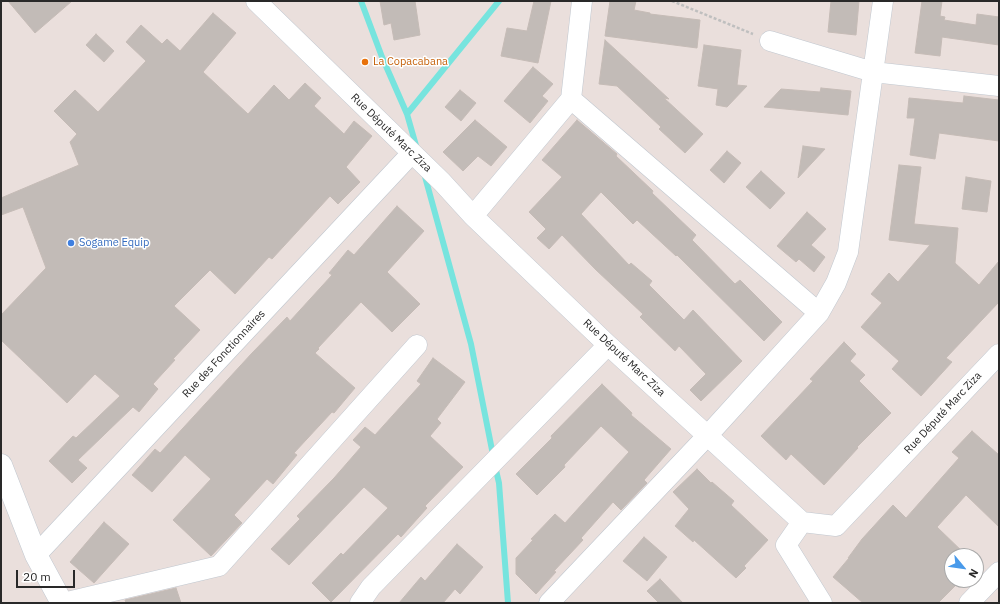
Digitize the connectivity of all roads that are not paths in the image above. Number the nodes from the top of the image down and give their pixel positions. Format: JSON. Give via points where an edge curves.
{"nodes":[{"id":1,"x":256,"y":1,"type":"edge"},
{"id":2,"x":582,"y":1,"type":"edge"},
{"id":3,"x":883,"y":1,"type":"edge"},
{"id":4,"x":770,"y":40,"type":"road end"},
{"id":5,"x":873,"y":72,"type":"junction"},
{"id":6,"x":999,"y":86,"type":"edge"},
{"id":7,"x":571,"y":99,"type":"junction"},
{"id":8,"x":414,"y":156,"type":"junction"},
{"id":9,"x":472,"y":216,"type":"junction"},
{"id":10,"x":819,"y":313,"type":"junction"},
{"id":11,"x":417,"y":345,"type":"dead end"},
{"id":12,"x":608,"y":345,"type":"junction"},
{"id":13,"x":999,"y":354,"type":"edge"},
{"id":14,"x":708,"y":435,"type":"junction"},
{"id":15,"x":1,"y":465,"type":"edge"},
{"id":16,"x":802,"y":522,"type":"junction"},
{"id":17,"x":36,"y":555,"type":"junction"},
{"id":18,"x":999,"y":572,"type":"edge"},
{"id":19,"x":63,"y":603,"type":"edge"},
{"id":20,"x":360,"y":603,"type":"edge"},
{"id":21,"x":549,"y":603,"type":"edge"},
{"id":22,"x":822,"y":603,"type":"edge"},
{"id":23,"x":969,"y":603,"type":"edge"}],
"edges":[{"from":1,"to":8,"type":"street","name":"Rue Député Marc Ziza"},
{"from":2,"to":7,"type":"street"},
{"from":3,"to":5,"type":"street"},
{"from":4,"to":5,"type":"street"},
{"from":5,"to":6,"type":"street"},
{"from":5,"to":10,"type":"street","via":[[848,252],[836,283]]},
{"from":7,"to":9,"type":"street"},
{"from":7,"to":10,"type":"street"},
{"from":8,"to":9,"type":"street","name":"Rue Député Marc Ziza","via":[[442,182]]},
{"from":8,"to":17,"type":"street","name":"Rue des Fonctionnaires"},
{"from":9,"to":12,"type":"street","name":"Rue Député Marc Ziza"},
{"from":10,"to":14,"type":"street"},
{"from":11,"to":19,"type":"street","via":[[219,566]]},
{"from":12,"to":14,"type":"street","name":"Rue Député Marc Ziza"},
{"from":12,"to":20,"type":"street","via":[[371,587]]},
{"from":13,"to":16,"type":"street","name":"Rue Député Marc Ziza","via":[[836,526]]},
{"from":14,"to":16,"type":"street","name":"Rue Député Marc Ziza"},
{"from":14,"to":21,"type":"street"},
{"from":15,"to":17,"type":"street"},
{"from":16,"to":22,"type":"street","via":[[786,545]]},
{"from":17,"to":19,"type":"street"},
{"from":18,"to":23,"type":"street"}]}
